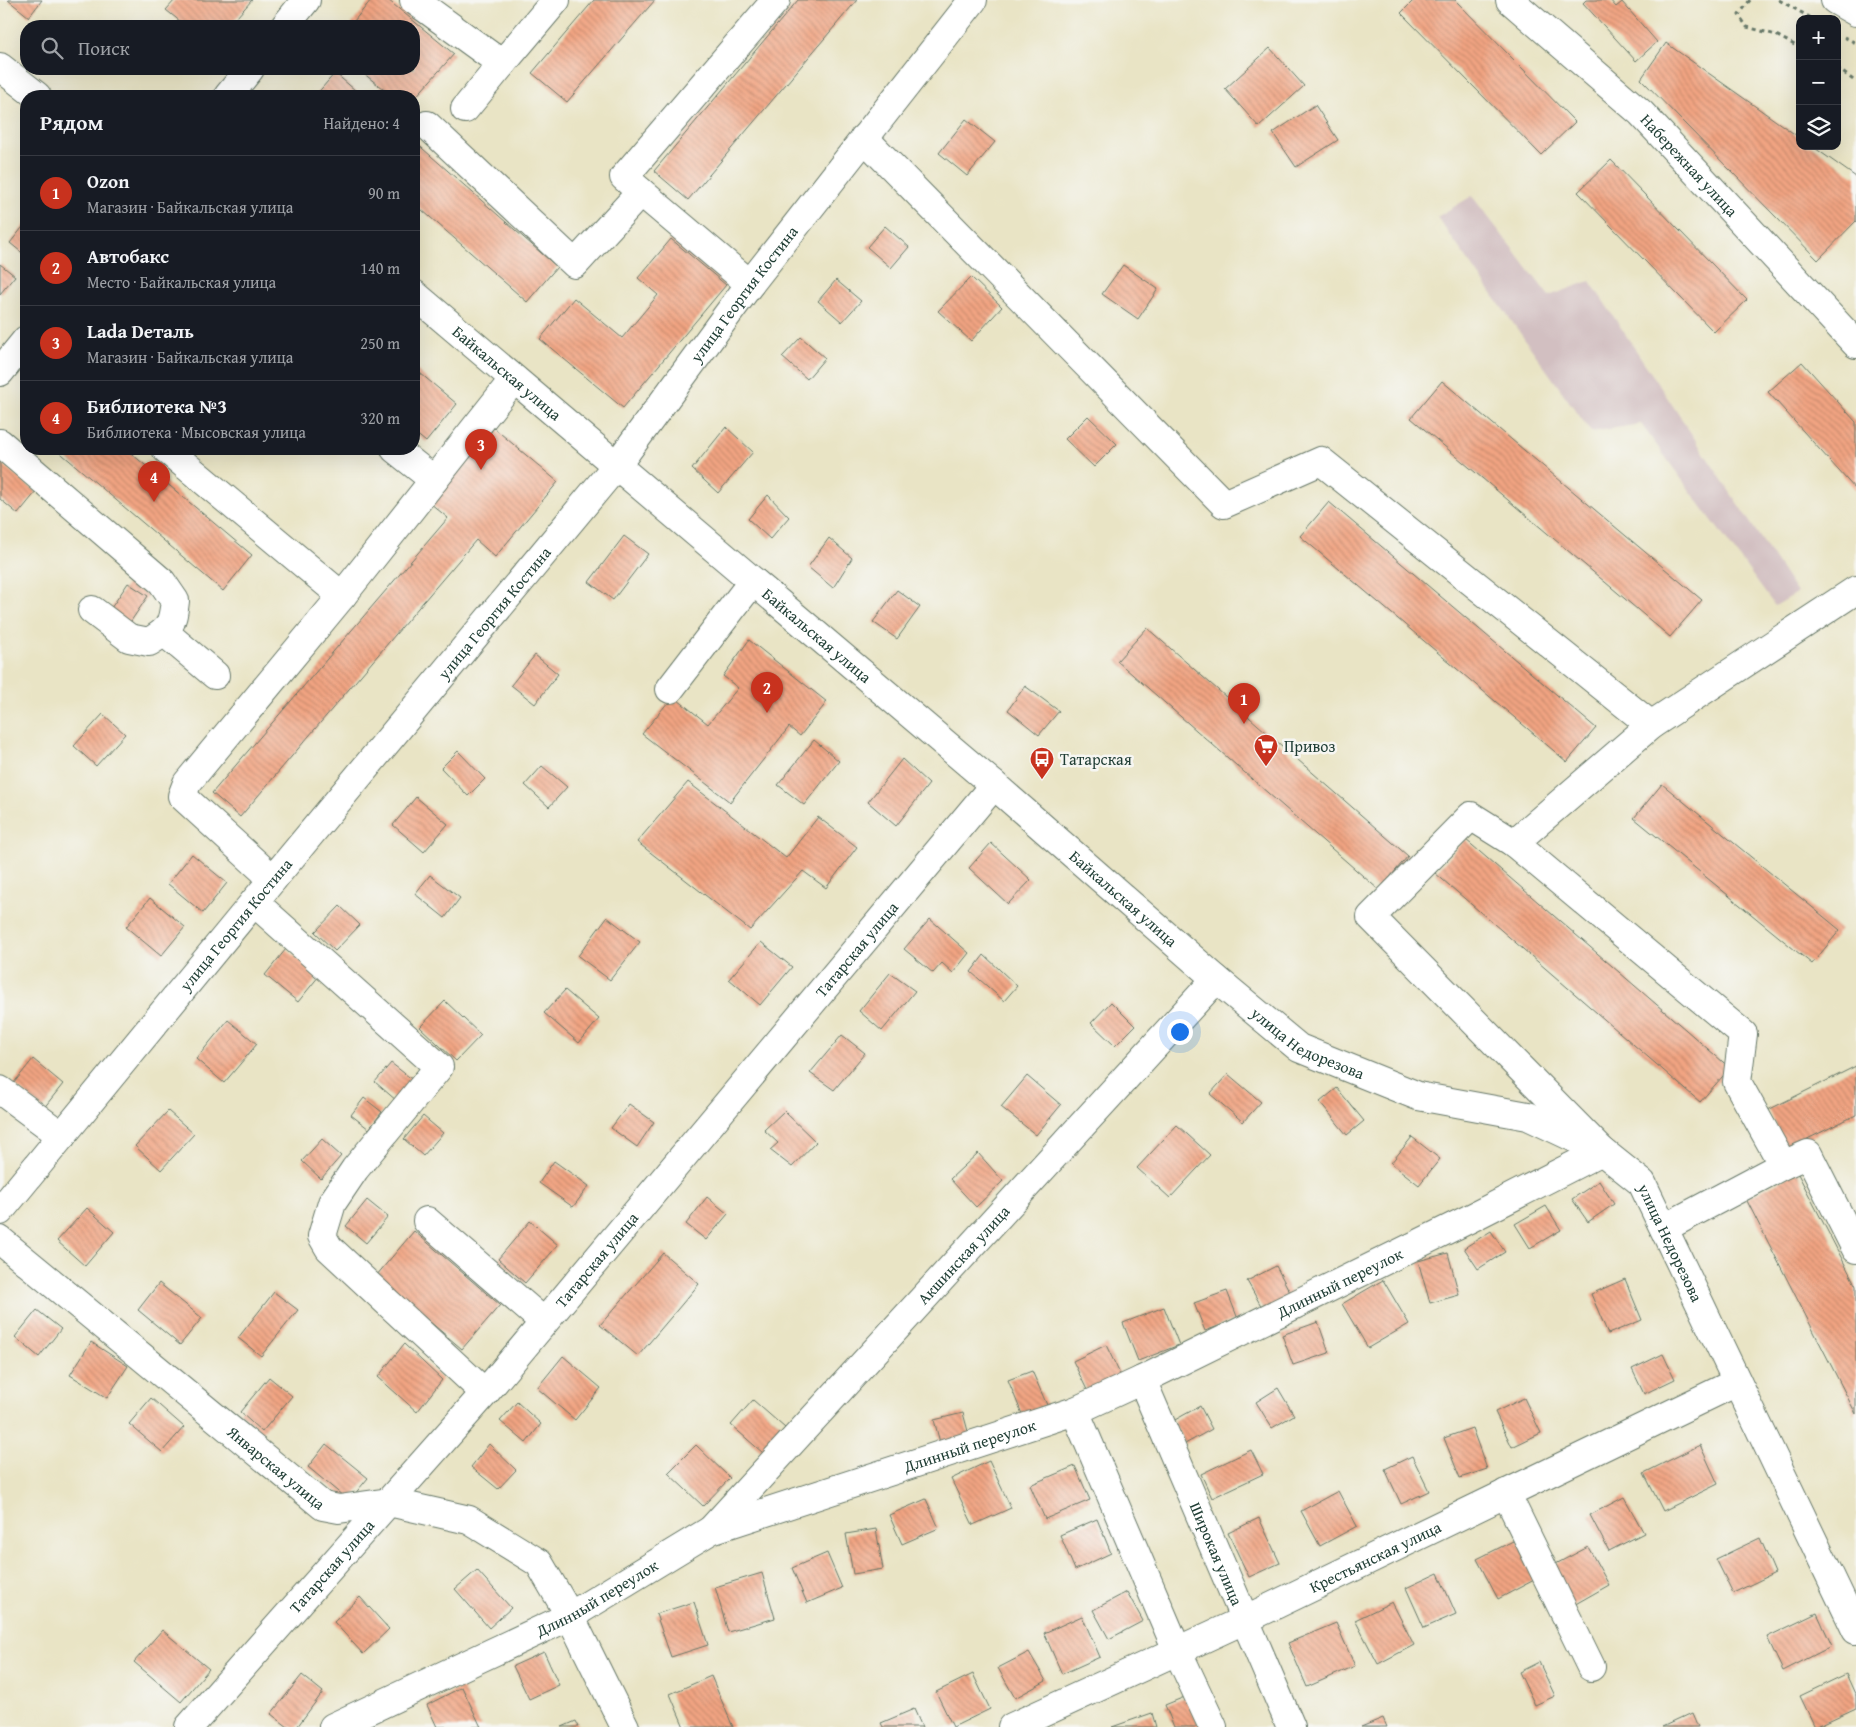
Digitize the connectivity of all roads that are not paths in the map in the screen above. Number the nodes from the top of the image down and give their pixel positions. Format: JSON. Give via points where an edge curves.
{"nodes":[{"id":1,"x":306,"y":0,"type":"edge"},
{"id":2,"x":414,"y":0,"type":"edge"},
{"id":3,"x":556,"y":0,"type":"edge"},
{"id":4,"x":776,"y":0,"type":"edge"},
{"id":5,"x":972,"y":0,"type":"edge"},
{"id":6,"x":1510,"y":0,"type":"edge"},
{"id":7,"x":1835,"y":0,"type":"edge"},
{"id":8,"x":445,"y":8,"type":"edge"},
{"id":9,"x":1856,"y":12,"type":"edge"},
{"id":10,"x":290,"y":20,"type":"edge"},
{"id":11,"x":502,"y":64,"type":"junction"},
{"id":12,"x":0,"y":66,"type":"edge"},
{"id":13,"x":245,"y":75,"type":"edge"},
{"id":14,"x":30,"y":90,"type":"edge"},
{"id":15,"x":233,"y":90,"type":"edge"},
{"id":16,"x":465,"y":109,"type":"dead end"},
{"id":17,"x":426,"y":125,"type":"dead end"},
{"id":18,"x":864,"y":138,"type":"junction"},
{"id":19,"x":641,"y":192,"type":"junction"},
{"id":20,"x":750,"y":284,"type":"junction"},
{"id":21,"x":420,"y":299,"type":"edge"},
{"id":22,"x":1856,"y":344,"type":"edge"},
{"id":23,"x":20,"y":347,"type":"edge"},
{"id":24,"x":0,"y":372,"type":"edge"},
{"id":25,"x":514,"y":379,"type":"junction"},
{"id":26,"x":0,"y":443,"type":"edge"},
{"id":27,"x":173,"y":455,"type":"edge"},
{"id":28,"x":403,"y":455,"type":"edge"},
{"id":29,"x":616,"y":466,"type":"junction"},
{"id":30,"x":434,"y":480,"type":"junction"},
{"id":31,"x":753,"y":581,"type":"junction"},
{"id":32,"x":1856,"y":590,"type":"edge"},
{"id":33,"x":342,"y":596,"type":"junction"},
{"id":34,"x":92,"y":610,"type":"dead end"},
{"id":35,"x":164,"y":632,"type":"junction"},
{"id":36,"x":216,"y":675,"type":"dead end"},
{"id":37,"x":670,"y":689,"type":"dead end"},
{"id":38,"x":1651,"y":725,"type":"junction"},
{"id":39,"x":994,"y":785,"type":"junction"},
{"id":40,"x":1514,"y":843,"type":"junction"},
{"id":41,"x":273,"y":879,"type":"junction"},
{"id":42,"x":254,"y":902,"type":"junction"},
{"id":43,"x":1216,"y":979,"type":"junction"},
{"id":44,"x":0,"y":1090,"type":"edge"},
{"id":45,"x":62,"y":1136,"type":"junction"},
{"id":46,"x":1602,"y":1151,"type":"junction"},
{"id":47,"x":1783,"y":1165,"type":"junction"},
{"id":48,"x":0,"y":1211,"type":"edge"},
{"id":49,"x":427,"y":1221,"type":"dead end"},
{"id":50,"x":1664,"y":1228,"type":"junction"},
{"id":51,"x":0,"y":1240,"type":"edge"},
{"id":52,"x":1856,"y":1249,"type":"edge"},
{"id":53,"x":544,"y":1322,"type":"junction"},
{"id":54,"x":1142,"y":1380,"type":"junction"},
{"id":55,"x":1737,"y":1382,"type":"junction"},
{"id":56,"x":485,"y":1393,"type":"junction"},
{"id":57,"x":1075,"y":1411,"type":"junction"},
{"id":58,"x":1506,"y":1493,"type":"junction"},
{"id":59,"x":389,"y":1502,"type":"junction"},
{"id":60,"x":711,"y":1530,"type":"junction"},
{"id":61,"x":570,"y":1616,"type":"junction"},
{"id":62,"x":1244,"y":1620,"type":"junction"},
{"id":63,"x":1856,"y":1630,"type":"edge"},
{"id":64,"x":1177,"y":1650,"type":"junction"},
{"id":65,"x":1591,"y":1667,"type":"dead end"},
{"id":66,"x":1023,"y":1725,"type":"edge"},
{"id":67,"x":189,"y":1727,"type":"edge"},
{"id":68,"x":333,"y":1727,"type":"edge"},
{"id":69,"x":625,"y":1727,"type":"edge"},
{"id":70,"x":1213,"y":1727,"type":"edge"},
{"id":71,"x":1291,"y":1727,"type":"edge"}],
"edges":[{"from":1,"to":10,"type":"street"},
{"from":2,"to":8,"type":"street"},
{"from":3,"to":11,"type":"street"},
{"from":4,"to":19,"type":"street","via":[[624,177]]},
{"from":5,"to":18,"type":"street","name":"улица Георгия Костина"},
{"from":6,"to":22,"type":"street","name":"Набережная улица","via":[[1641,113]]},
{"from":7,"to":9,"type":"street"},
{"from":8,"to":11,"type":"street"},
{"from":11,"to":16,"type":"street"},
{"from":12,"to":14,"type":"street"},
{"from":13,"to":15,"type":"street"},
{"from":17,"to":19,"type":"street","via":[[575,264]]},
{"from":18,"to":20,"type":"street","name":"улица Георгия Костина"},
{"from":18,"to":38,"type":"street","via":[[1224,504],[1321,461]]},
{"from":19,"to":20,"type":"street"},
{"from":20,"to":29,"type":"street","name":"улица Георгия Костина"},
{"from":21,"to":25,"type":"street","name":"Байкальская улица"},
{"from":23,"to":24,"type":"street"},
{"from":25,"to":29,"type":"street","name":"Байкальская улица"},
{"from":25,"to":30,"type":"street"},
{"from":26,"to":35,"type":"street","via":[[162,582],[175,601],[173,620]]},
{"from":27,"to":33,"type":"street"},
{"from":28,"to":30,"type":"street"},
{"from":29,"to":31,"type":"street","name":"Байкальская улица"},
{"from":29,"to":41,"type":"street","name":"улица Георгия Костина"},
{"from":30,"to":33,"type":"street"},
{"from":31,"to":37,"type":"street"},
{"from":31,"to":39,"type":"street","name":"Байкальская улица"},
{"from":32,"to":38,"type":"street"},
{"from":33,"to":41,"type":"street","via":[[187,783],[182,796]]},
{"from":34,"to":35,"type":"street","via":[[129,638],[149,642]]},
{"from":35,"to":36,"type":"street"},
{"from":38,"to":40,"type":"street"},
{"from":39,"to":43,"type":"street","name":"Байкальская улица"},
{"from":39,"to":53,"type":"street","name":"Татарская улица"},
{"from":40,"to":46,"type":"street","via":[[1471,816],[1371,917]]},
{"from":40,"to":47,"type":"street","via":[[1743,1034],[1737,1082]]},
{"from":41,"to":42,"type":"street","name":"улица Георгия Костина"},
{"from":42,"to":45,"type":"street","name":"улица Георгия Костина"},
{"from":42,"to":56,"type":"street","via":[[439,1067],[355,1169],[332,1203],[322,1236],[329,1248]]},
{"from":43,"to":46,"type":"street","name":"улица Недорезова","via":[[1299,1048],[1418,1096],[1528,1116]]},
{"from":43,"to":60,"type":"street","name":"Акшинская улица"},
{"from":44,"to":45,"type":"street"},
{"from":45,"to":48,"type":"street","name":"улица Георгия Костина"},
{"from":46,"to":50,"type":"street","name":"улица Недорезова","via":[[1642,1182]]},
{"from":46,"to":54,"type":"street","name":"Длинный переулок"},
{"from":47,"to":50,"type":"street"},
{"from":47,"to":52,"type":"street","via":[[1808,1154]]},
{"from":49,"to":53,"type":"street"},
{"from":50,"to":55,"type":"street","name":"улица Недорезова"},
{"from":51,"to":59,"type":"street","name":"Январская улица","via":[[324,1506],[339,1510]]},
{"from":53,"to":56,"type":"street","name":"Татарская улица"},
{"from":54,"to":57,"type":"street","name":"Длинный переулок"},
{"from":54,"to":62,"type":"street","name":"Широкая улица"},
{"from":55,"to":58,"type":"street","name":"Крестьянская улица"},
{"from":55,"to":63,"type":"street","name":"улица Недорезова"},
{"from":56,"to":59,"type":"street","name":"Татарская улица"},
{"from":57,"to":60,"type":"street","name":"Длинный переулок"},
{"from":57,"to":64,"type":"street"},
{"from":58,"to":62,"type":"street","name":"Крестьянская улица"},
{"from":58,"to":65,"type":"street"},
{"from":59,"to":61,"type":"street","name":"Январская улица","via":[[469,1520],[539,1563]]},
{"from":59,"to":67,"type":"street","name":"Татарская улица"},
{"from":60,"to":61,"type":"street","name":"Длинный переулок"},
{"from":61,"to":68,"type":"street","name":"Длинный переулок"},
{"from":61,"to":69,"type":"street","name":"Январская улица"},
{"from":62,"to":64,"type":"street","name":"Крестьянская улица"},
{"from":62,"to":71,"type":"street","name":"Широкая улица"},
{"from":64,"to":66,"type":"street","name":"Крестьянская улица"},
{"from":64,"to":70,"type":"street"}]}
